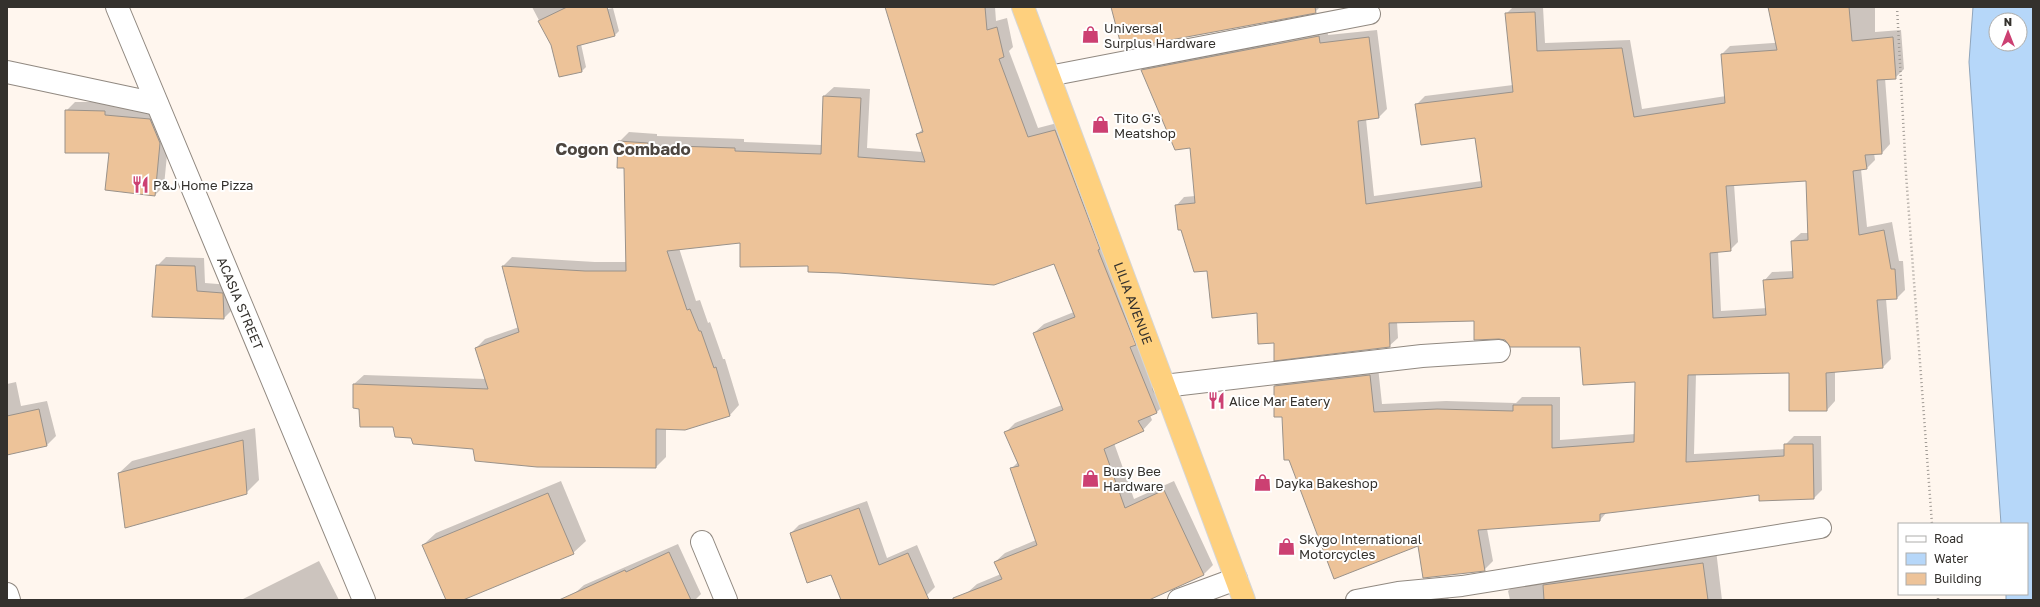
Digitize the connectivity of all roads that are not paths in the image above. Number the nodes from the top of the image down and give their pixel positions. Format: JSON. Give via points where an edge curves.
{"nodes":[{"id":1,"x":118,"y":7,"type":"edge"},
{"id":2,"x":1023,"y":7,"type":"edge"},
{"id":3,"x":1370,"y":14,"type":"dead end"},
{"id":4,"x":7,"y":72,"type":"edge"},
{"id":5,"x":1049,"y":76,"type":"junction"},
{"id":6,"x":157,"y":104,"type":"junction"},
{"id":7,"x":1500,"y":351,"type":"dead end"},
{"id":8,"x":1164,"y":386,"type":"junction"},
{"id":9,"x":1821,"y":528,"type":"dead end"},
{"id":10,"x":702,"y":542,"type":"dead end"},
{"id":11,"x":1236,"y":579,"type":"junction"},
{"id":12,"x":7,"y":594,"type":"edge"},
{"id":13,"x":10,"y":600,"type":"edge"},
{"id":14,"x":364,"y":600,"type":"edge"},
{"id":15,"x":726,"y":600,"type":"edge"},
{"id":16,"x":1179,"y":600,"type":"edge"},
{"id":17,"x":1244,"y":600,"type":"edge"},
{"id":18,"x":1356,"y":600,"type":"edge"}],
"edges":[{"from":1,"to":6,"type":"street","name":"ACASIA STREET"},
{"from":2,"to":5,"type":"highway","name":"LILIA AVENUE"},
{"from":3,"to":5,"type":"lane"},
{"from":4,"to":6,"type":"street"},
{"from":5,"to":8,"type":"highway","name":"LILIA AVENUE"},
{"from":6,"to":14,"type":"street","name":"ACASIA STREET"},
{"from":7,"to":8,"type":"street","via":[[1422,356]]},
{"from":8,"to":11,"type":"highway","name":"LILIA AVENUE"},
{"from":9,"to":18,"type":"lane","via":[[1462,586],[1398,592]]},
{"from":10,"to":15,"type":"street"},
{"from":11,"to":16,"type":"street"},
{"from":11,"to":17,"type":"highway","name":"LILIA AVENUE"},
{"from":12,"to":13,"type":"street"}]}
